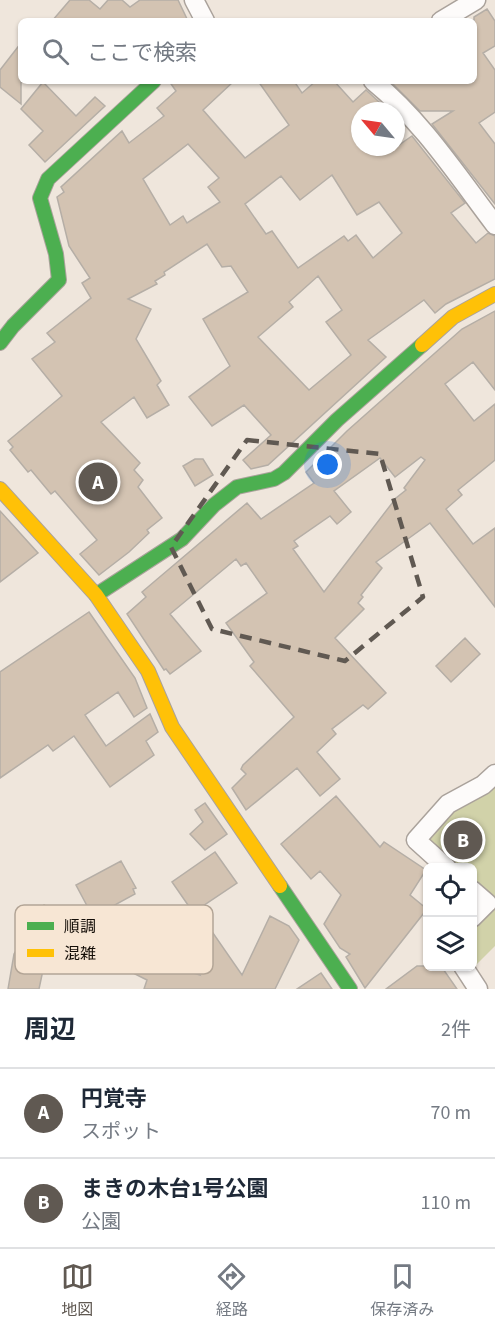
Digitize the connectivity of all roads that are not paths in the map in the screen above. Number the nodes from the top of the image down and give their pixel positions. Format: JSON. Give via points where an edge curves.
{"nodes":[{"id":1,"x":194,"y":0,"type":"edge"},
{"id":2,"x":476,"y":0,"type":"edge"},
{"id":3,"x":203,"y":18,"type":"edge"},
{"id":4,"x":446,"y":18,"type":"edge"},
{"id":5,"x":151,"y":84,"type":"edge"},
{"id":6,"x":377,"y":84,"type":"edge"},
{"id":7,"x":495,"y":225,"type":"edge"},
{"id":8,"x":495,"y":294,"type":"edge"},
{"id":9,"x":0,"y":343,"type":"edge"},
{"id":10,"x":0,"y":489,"type":"edge"},
{"id":11,"x":96,"y":595,"type":"junction"},
{"id":12,"x":495,"y":774,"type":"edge"},
{"id":13,"x":442,"y":863,"type":"edge"},
{"id":14,"x":477,"y":894,"type":"edge"},
{"id":15,"x":477,"y":913,"type":"edge"},
{"id":16,"x":466,"y":971,"type":"edge"},
{"id":17,"x":350,"y":989,"type":"edge"},
{"id":18,"x":478,"y":989,"type":"edge"}],
"edges":[{"from":1,"to":3,"type":"street"},
{"from":2,"to":4,"type":"street"},
{"from":5,"to":9,"type":"street","via":[[48,179],[42,189],[39,198],[56,254],[59,280]]},
{"from":6,"to":7,"type":"street","via":[[422,129]]},
{"from":8,"to":11,"type":"street","via":[[453,316],[336,420],[284,473],[237,487],[182,539]]},
{"from":10,"to":11,"type":"street"},
{"from":11,"to":17,"type":"street","via":[[148,671],[172,727]]},
{"from":12,"to":13,"type":"street","via":[[448,804],[416,840]]},
{"from":14,"to":15,"type":"street","via":[[488,903]]},
{"from":16,"to":18,"type":"street"}]}
